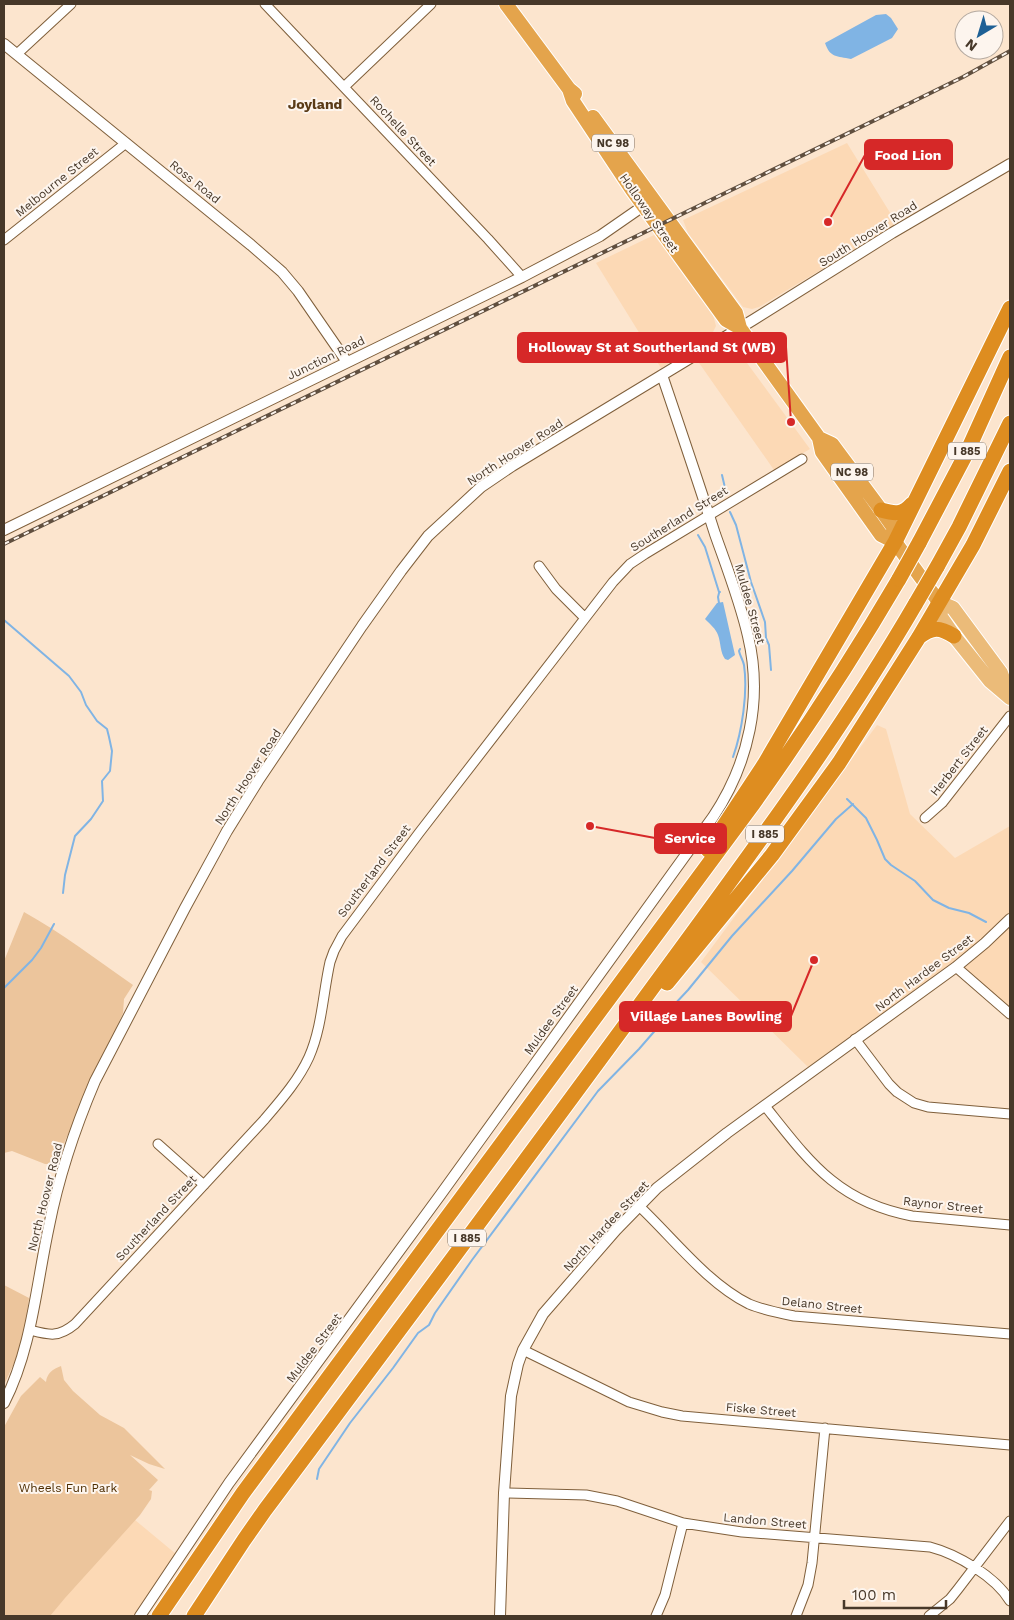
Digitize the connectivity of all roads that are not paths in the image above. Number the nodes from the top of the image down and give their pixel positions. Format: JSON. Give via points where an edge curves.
{"nodes":[{"id":1,"x":71,"y":4,"type":"edge"},
{"id":2,"x":265,"y":4,"type":"edge"},
{"id":3,"x":431,"y":4,"type":"edge"},
{"id":4,"x":506,"y":4,"type":"edge"},
{"id":5,"x":4,"y":44,"type":"edge"},
{"id":6,"x":17,"y":54,"type":"junction"},
{"id":7,"x":344,"y":87,"type":"junction"},
{"id":8,"x":126,"y":143,"type":"junction"},
{"id":9,"x":1010,"y":164,"type":"edge"},
{"id":10,"x":648,"y":202,"type":"junction"},
{"id":11,"x":4,"y":240,"type":"edge"},
{"id":12,"x":522,"y":277,"type":"junction"},
{"id":13,"x":1010,"y":308,"type":"edge"},
{"id":14,"x":740,"y":328,"type":"junction"},
{"id":15,"x":1010,"y":357,"type":"edge"},
{"id":16,"x":347,"y":362,"type":"junction"},
{"id":17,"x":662,"y":375,"type":"junction"},
{"id":18,"x":1010,"y":423,"type":"edge"},
{"id":19,"x":820,"y":438,"type":"junction"},
{"id":20,"x":802,"y":459,"type":"dead end"},
{"id":21,"x":1010,"y":472,"type":"edge"},
{"id":22,"x":1010,"y":476,"type":"edge"},
{"id":23,"x":1002,"y":489,"type":"junction"},
{"id":24,"x":913,"y":503,"type":"junction"},
{"id":25,"x":881,"y":510,"type":"junction"},
{"id":26,"x":709,"y":515,"type":"junction"},
{"id":27,"x":4,"y":530,"type":"edge"},
{"id":28,"x":895,"y":542,"type":"junction"},
{"id":29,"x":539,"y":566,"type":"dead end"},
{"id":30,"x":939,"y":602,"type":"junction"},
{"id":31,"x":584,"y":618,"type":"junction"},
{"id":32,"x":954,"y":636,"type":"junction"},
{"id":33,"x":919,"y":637,"type":"junction"},
{"id":34,"x":1010,"y":716,"type":"edge"},
{"id":35,"x":925,"y":818,"type":"dead end"},
{"id":36,"x":1010,"y":919,"type":"edge"},
{"id":37,"x":665,"y":924,"type":"junction"},
{"id":38,"x":956,"y":967,"type":"junction"},
{"id":39,"x":1010,"y":1014,"type":"edge"},
{"id":40,"x":855,"y":1039,"type":"junction"},
{"id":41,"x":601,"y":1058,"type":"junction"},
{"id":42,"x":765,"y":1106,"type":"junction"},
{"id":43,"x":1010,"y":1114,"type":"edge"},
{"id":44,"x":158,"y":1144,"type":"dead end"},
{"id":45,"x":204,"y":1185,"type":"junction"},
{"id":46,"x":639,"y":1206,"type":"junction"},
{"id":47,"x":1010,"y":1225,"type":"edge"},
{"id":48,"x":30,"y":1330,"type":"junction"},
{"id":49,"x":1010,"y":1334,"type":"edge"},
{"id":50,"x":523,"y":1350,"type":"junction"},
{"id":51,"x":4,"y":1403,"type":"edge"},
{"id":52,"x":825,"y":1428,"type":"junction"},
{"id":53,"x":1010,"y":1445,"type":"edge"},
{"id":54,"x":504,"y":1493,"type":"junction"},
{"id":55,"x":1010,"y":1521,"type":"edge"},
{"id":56,"x":683,"y":1523,"type":"junction"},
{"id":57,"x":815,"y":1538,"type":"junction"},
{"id":58,"x":200,"y":1556,"type":"junction"},
{"id":59,"x":975,"y":1568,"type":"junction"},
{"id":60,"x":224,"y":1571,"type":"junction"},
{"id":61,"x":1010,"y":1601,"type":"edge"},
{"id":62,"x":140,"y":1616,"type":"edge"},
{"id":63,"x":159,"y":1616,"type":"edge"},
{"id":64,"x":163,"y":1616,"type":"edge"},
{"id":65,"x":194,"y":1616,"type":"edge"},
{"id":66,"x":204,"y":1616,"type":"edge"},
{"id":67,"x":500,"y":1616,"type":"edge"},
{"id":68,"x":656,"y":1616,"type":"edge"},
{"id":69,"x":796,"y":1616,"type":"edge"},
{"id":70,"x":929,"y":1616,"type":"edge"}],
"edges":[{"from":1,"to":6,"type":"street"},
{"from":2,"to":7,"type":"street","name":"Rochelle Street"},
{"from":3,"to":7,"type":"street"},
{"from":4,"to":10,"type":"highway","name":"Holloway Street","number":"NC 98","via":[[569,89],[579,97]]},
{"from":5,"to":6,"type":"street","name":"Ross Road"},
{"from":6,"to":8,"type":"street","name":"Ross Road"},
{"from":7,"to":12,"type":"street","name":"Rochelle Street"},
{"from":8,"to":11,"type":"street","name":"Melbourne Street"},
{"from":8,"to":16,"type":"street","name":"Ross Road","via":[[282,272]]},
{"from":9,"to":14,"type":"street","name":"South Hoover Road"},
{"from":10,"to":12,"type":"street","name":"Junction Road","via":[[600,236]]},
{"from":10,"to":14,"type":"highway","name":"Holloway Street","number":"NC 98","via":[[726,320]]},
{"from":12,"to":16,"type":"street","name":"Junction Road"},
{"from":13,"to":24,"type":"highway"},
{"from":14,"to":17,"type":"street","name":"North Hoover Road"},
{"from":14,"to":19,"type":"highway","name":"Holloway Street","number":"NC 98"},
{"from":15,"to":37,"type":"highway","number":"I 885","bridge":true,"via":[[967,452],[867,633],[794,746]]},
{"from":16,"to":27,"type":"street","name":"Junction Road"},
{"from":17,"to":26,"type":"street","name":"Muldee Street"},
{"from":17,"to":48,"type":"street","name":"North Hoover Road","via":[[494,478],[440,525],[416,550],[385,592],[272,761],[198,883],[83,1109],[67,1151],[54,1202]]},
{"from":18,"to":41,"type":"highway","number":"I 885","bridge":true,"via":[[967,511],[885,655],[811,768]]},
{"from":19,"to":25,"type":"highway","name":"Holloway Street","number":"NC 98","via":[[832,444]]},
{"from":19,"to":28,"type":"highway","name":"Holloway Street","number":"NC 98","via":[[822,452],[881,536]]},
{"from":20,"to":26,"type":"street","name":"Southerland Street"},
{"from":21,"to":23,"type":"highway"},
{"from":22,"to":23,"type":"highway"},
{"from":23,"to":30,"type":"highway"},
{"from":24,"to":25,"type":"highway","via":[[902,513]]},
{"from":24,"to":28,"type":"highway"},
{"from":25,"to":28,"type":"highway","name":"Holloway Street","number":"NC 98","via":[[893,527]]},
{"from":26,"to":31,"type":"street","name":"Southerland Street","via":[[630,564]]},
{"from":26,"to":62,"type":"street","name":"Muldee Street","via":[[745,623],[754,676],[751,730],[731,787],[713,817],[460,1169],[223,1491]]},
{"from":28,"to":30,"type":"highway","name":"Holloway Street"},
{"from":28,"to":37,"type":"highway","via":[[764,765],[685,885]]},
{"from":29,"to":31,"type":"street"},
{"from":30,"to":32,"type":"main road","name":"Holloway Street","via":[[941,617]]},
{"from":30,"to":32,"type":"main road","name":"Holloway Street","via":[[953,608],[1001,673],[1010,698],[990,681]]},
{"from":30,"to":33,"type":"highway"},
{"from":31,"to":45,"type":"street","name":"Southerland Street","via":[[350,923],[334,951],[317,1031],[302,1071],[275,1108]]},
{"from":32,"to":33,"type":"highway","via":[[937,629]]},
{"from":33,"to":41,"type":"highway","via":[[839,763],[791,830],[674,975]]},
{"from":34,"to":35,"type":"street","name":"Herbert Street","via":[[942,804]]},
{"from":36,"to":38,"type":"street","name":"North Hardee Street"},
{"from":37,"to":58,"type":"highway","number":"I 885","via":[[248,1486]]},
{"from":38,"to":39,"type":"street"},
{"from":38,"to":40,"type":"street","name":"North Hardee Street"},
{"from":40,"to":42,"type":"street","name":"North Hardee Street"},
{"from":40,"to":43,"type":"street","via":[[889,1084],[914,1103]]},
{"from":41,"to":60,"type":"highway","number":"I 885","via":[[271,1502]]},
{"from":42,"to":46,"type":"street","name":"North Hardee Street","via":[[688,1162]]},
{"from":42,"to":47,"type":"street","name":"Raynor Street","via":[[812,1164],[857,1198],[912,1216]]},
{"from":44,"to":45,"type":"street"},
{"from":45,"to":48,"type":"street","name":"Southerland Street","via":[[75,1324],[55,1334]]},
{"from":46,"to":49,"type":"street","name":"Delano Street","via":[[730,1293],[772,1312]]},
{"from":46,"to":50,"type":"street","name":"North Hardee Street","via":[[549,1308]]},
{"from":48,"to":51,"type":"street","name":"North Hoover Road"},
{"from":50,"to":52,"type":"street","name":"Fiske Street","via":[[629,1402],[662,1412]]},
{"from":50,"to":54,"type":"street","name":"North Hardee Street","via":[[510,1403]]},
{"from":52,"to":53,"type":"street","name":"Fiske Street"},
{"from":52,"to":57,"type":"street"},
{"from":54,"to":56,"type":"street","name":"Landon Street","via":[[586,1495],[617,1501]]},
{"from":54,"to":67,"type":"street","name":"North Hardee Street"},
{"from":55,"to":59,"type":"street"},
{"from":56,"to":57,"type":"street","name":"Landon Street"},
{"from":56,"to":68,"type":"street","via":[[665,1595]]},
{"from":57,"to":59,"type":"street","name":"Landon Street","via":[[930,1548],[953,1555]]},
{"from":57,"to":69,"type":"street","via":[[808,1584]]},
{"from":58,"to":63,"type":"highway"},
{"from":58,"to":64,"type":"highway","number":"I 885"},
{"from":59,"to":61,"type":"street","name":"Landon Street","via":[[998,1585]]},
{"from":59,"to":70,"type":"street","via":[[950,1599]]},
{"from":60,"to":65,"type":"highway","number":"I 885"},
{"from":60,"to":66,"type":"highway"}]}
